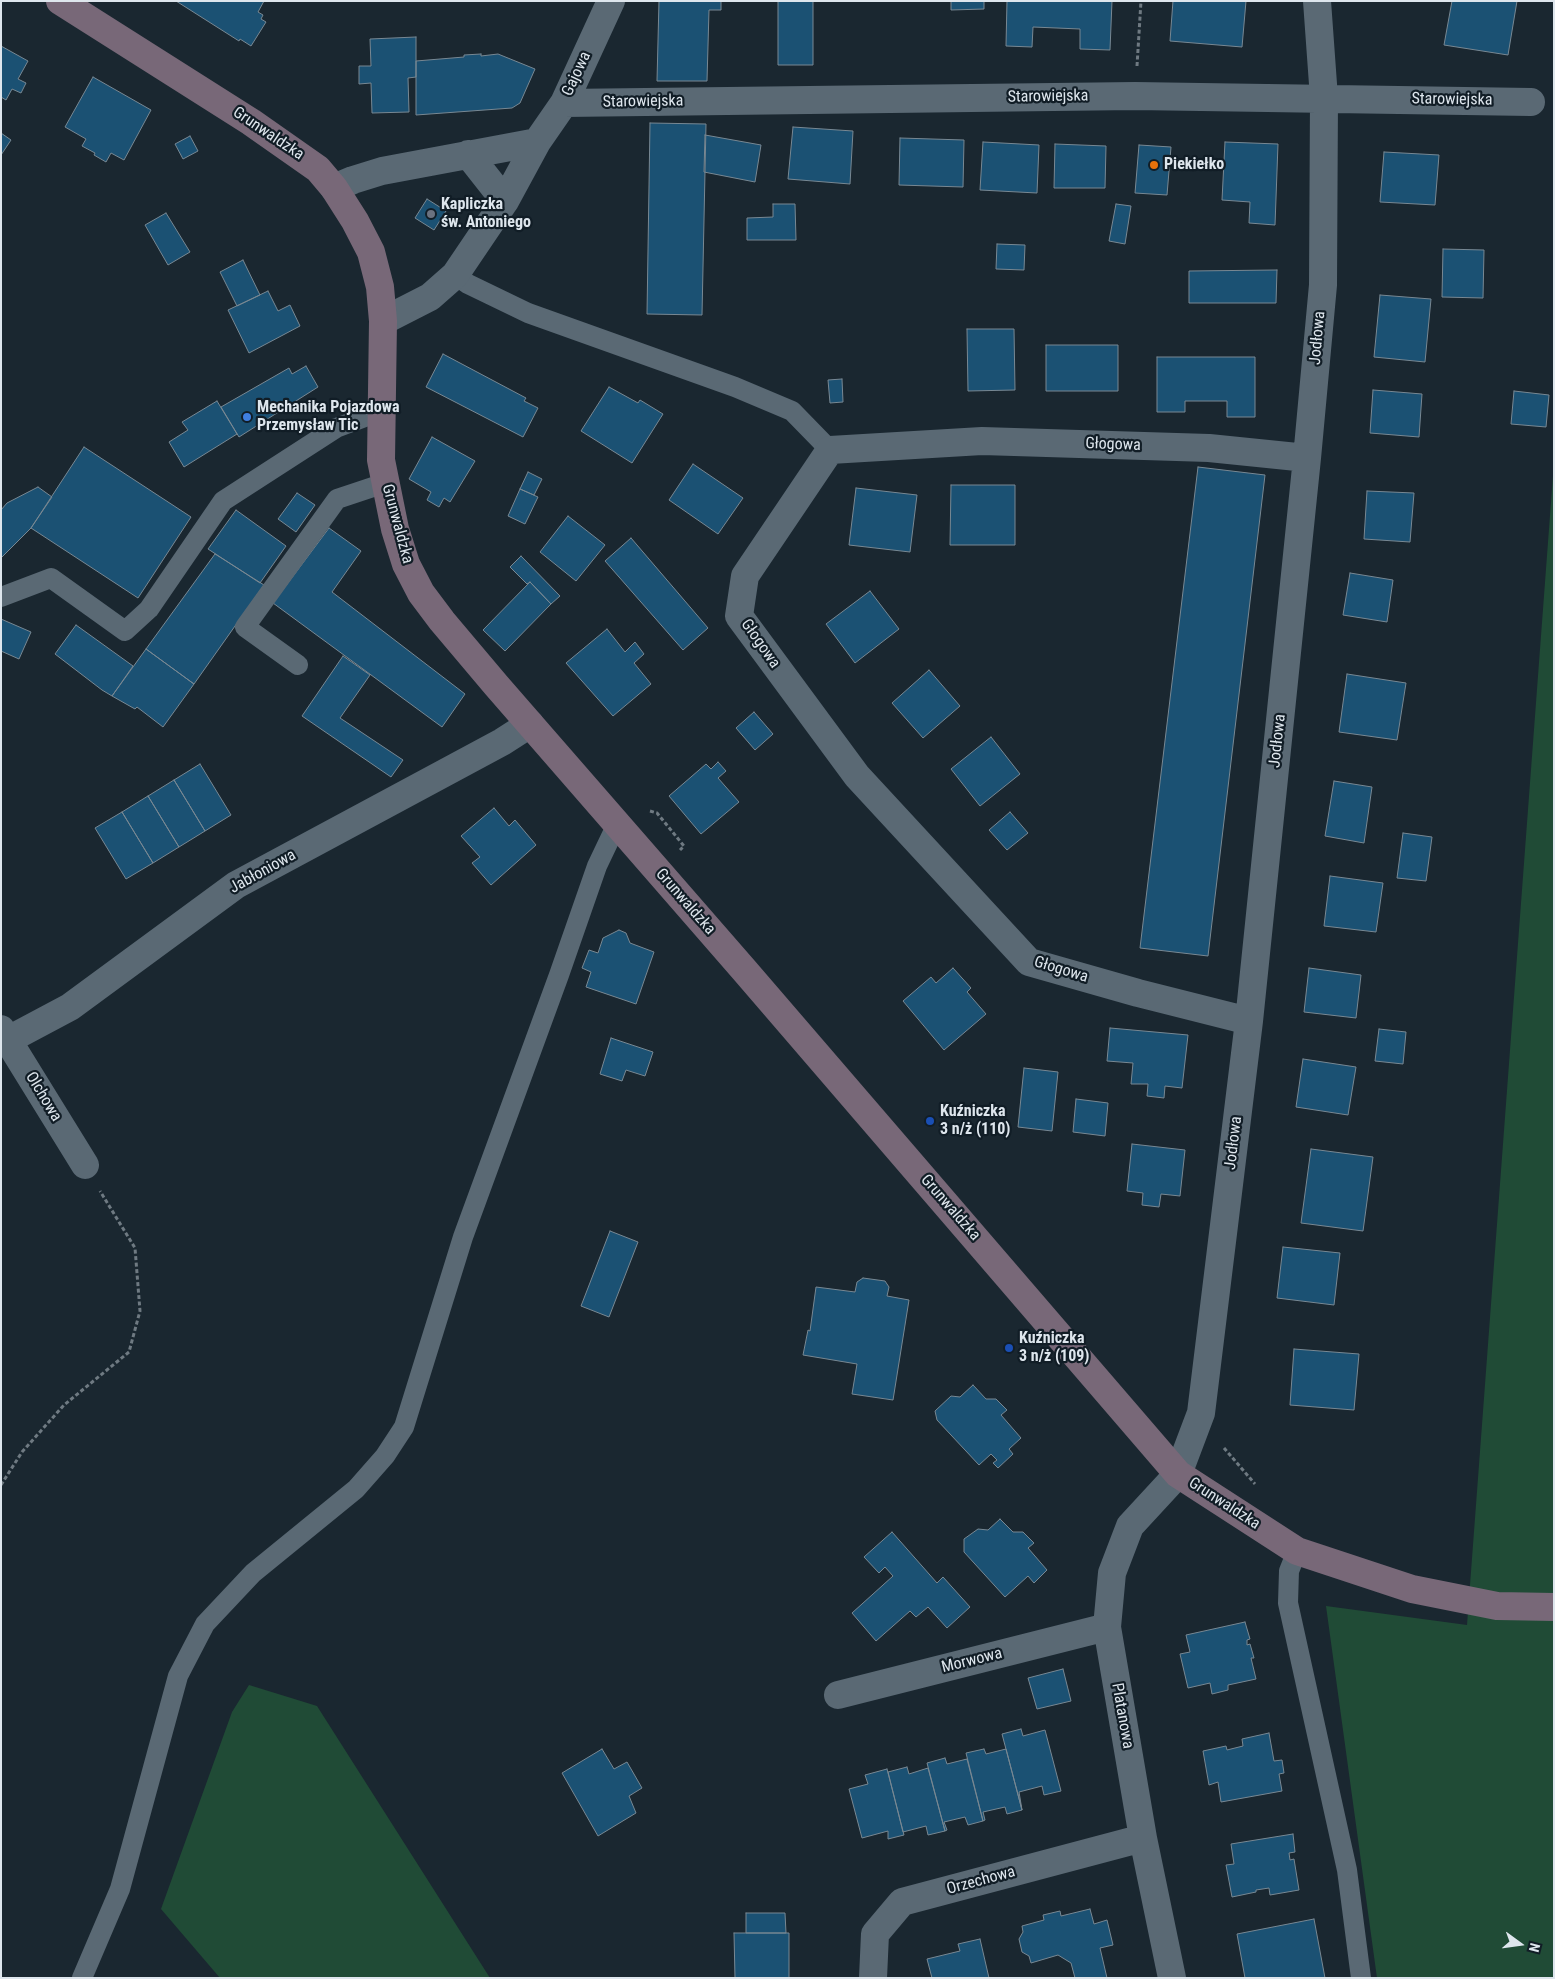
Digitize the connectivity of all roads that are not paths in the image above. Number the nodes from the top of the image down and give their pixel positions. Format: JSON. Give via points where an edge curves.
{"nodes":[{"id":1,"x":60,"y":1,"type":"edge"},
{"id":2,"x":611,"y":1,"type":"edge"},
{"id":3,"x":1317,"y":1,"type":"edge"},
{"id":4,"x":1324,"y":98,"type":"junction"},
{"id":5,"x":1531,"y":102,"type":"dead end"},
{"id":6,"x":564,"y":103,"type":"junction"},
{"id":7,"x":537,"y":142,"type":"junction"},
{"id":8,"x":468,"y":154,"type":"junction"},
{"id":9,"x":334,"y":188,"type":"junction"},
{"id":10,"x":505,"y":201,"type":"junction"},
{"id":11,"x":455,"y":275,"type":"junction"},
{"id":12,"x":383,"y":321,"type":"junction"},
{"id":13,"x":381,"y":411,"type":"junction"},
{"id":14,"x":830,"y":450,"type":"junction"},
{"id":15,"x":1307,"y":458,"type":"junction"},
{"id":16,"x":385,"y":483,"type":"junction"},
{"id":17,"x":1,"y":597,"type":"edge"},
{"id":18,"x":298,"y":665,"type":"dead end"},
{"id":19,"x":530,"y":724,"type":"junction"},
{"id":20,"x":617,"y":824,"type":"junction"},
{"id":21,"x":1249,"y":1021,"type":"junction"},
{"id":22,"x":5,"y":1034,"type":"edge"},
{"id":23,"x":84,"y":1164,"type":"road end"},
{"id":24,"x":1178,"y":1474,"type":"junction"},
{"id":25,"x":1297,"y":1551,"type":"junction"},
{"id":26,"x":1554,"y":1607,"type":"edge"},
{"id":27,"x":1107,"y":1627,"type":"junction"},
{"id":28,"x":838,"y":1695,"type":"dead end"},
{"id":29,"x":1143,"y":1838,"type":"junction"},
{"id":30,"x":82,"y":1978,"type":"edge"},
{"id":31,"x":872,"y":1978,"type":"edge"},
{"id":32,"x":1172,"y":1978,"type":"edge"},
{"id":33,"x":1361,"y":1978,"type":"edge"}],
"edges":[{"from":1,"to":9,"type":"street","name":"Grunwaldzka","via":[[252,122],[318,168]]},
{"from":2,"to":6,"type":"street","name":"Gajowa"},
{"from":3,"to":4,"type":"street","name":"Jodłowa"},
{"from":4,"to":5,"type":"street","name":"Starowiejska"},
{"from":4,"to":6,"type":"street","name":"Starowiejska","via":[[1135,96]]},
{"from":4,"to":15,"type":"street","name":"Jodłowa","via":[[1323,285]]},
{"from":6,"to":7,"type":"street","name":"Gajowa"},
{"from":7,"to":8,"type":"street"},
{"from":7,"to":10,"type":"street","name":"Gajowa"},
{"from":8,"to":9,"type":"street","via":[[382,171]]},
{"from":8,"to":10,"type":"street"},
{"from":9,"to":12,"type":"street","name":"Grunwaldzka","via":[[371,252],[380,287]]},
{"from":10,"to":11,"type":"street","name":"Gajowa"},
{"from":11,"to":12,"type":"street","name":"Gajowa","via":[[430,298]]},
{"from":11,"to":14,"type":"lane","via":[[528,312],[736,386],[792,411]]},
{"from":12,"to":13,"type":"street","name":"Grunwaldzka"},
{"from":13,"to":16,"type":"street","name":"Grunwaldzka"},
{"from":13,"to":17,"type":"lane","via":[[336,428],[223,501],[149,609],[125,630],[51,578]]},
{"from":14,"to":15,"type":"street","name":"Głogowa","via":[[982,441],[1209,448]]},
{"from":14,"to":21,"type":"street","name":"Głogowa","via":[[745,576],[740,616],[839,752],[857,776],[1029,962]]},
{"from":15,"to":21,"type":"street","name":"Jodłowa"},
{"from":16,"to":18,"type":"lane","via":[[337,499],[245,627]]},
{"from":16,"to":19,"type":"street","name":"Grunwaldzka","via":[[406,564],[421,592]]},
{"from":19,"to":20,"type":"street","name":"Grunwaldzka"},
{"from":19,"to":22,"type":"street","name":"Jabłoniowa","via":[[236,885],[70,1007]]},
{"from":20,"to":24,"type":"street","name":"Grunwaldzka"},
{"from":20,"to":30,"type":"lane","via":[[597,866],[463,1238],[404,1427],[385,1456],[356,1489],[252,1572],[205,1624],[178,1676],[120,1889]]},
{"from":21,"to":24,"type":"street","name":"Jodłowa","via":[[1202,1413]]},
{"from":22,"to":23,"type":"street","name":"Olchowa"},
{"from":24,"to":25,"type":"street","name":"Grunwaldzka"},
{"from":24,"to":27,"type":"street","name":"Platanowa","via":[[1130,1526],[1112,1573]]},
{"from":25,"to":26,"type":"street","name":"Grunwaldzka","via":[[1412,1588],[1497,1606]]},
{"from":25,"to":33,"type":"lane","via":[[1289,1571],[1288,1603],[1346,1870]]},
{"from":27,"to":28,"type":"street","name":"Morwowa"},
{"from":27,"to":29,"type":"street","name":"Platanowa"},
{"from":29,"to":31,"type":"street","name":"Orzechowa","via":[[902,1902],[875,1934]]},
{"from":29,"to":32,"type":"street","name":"Platanowa"}]}
